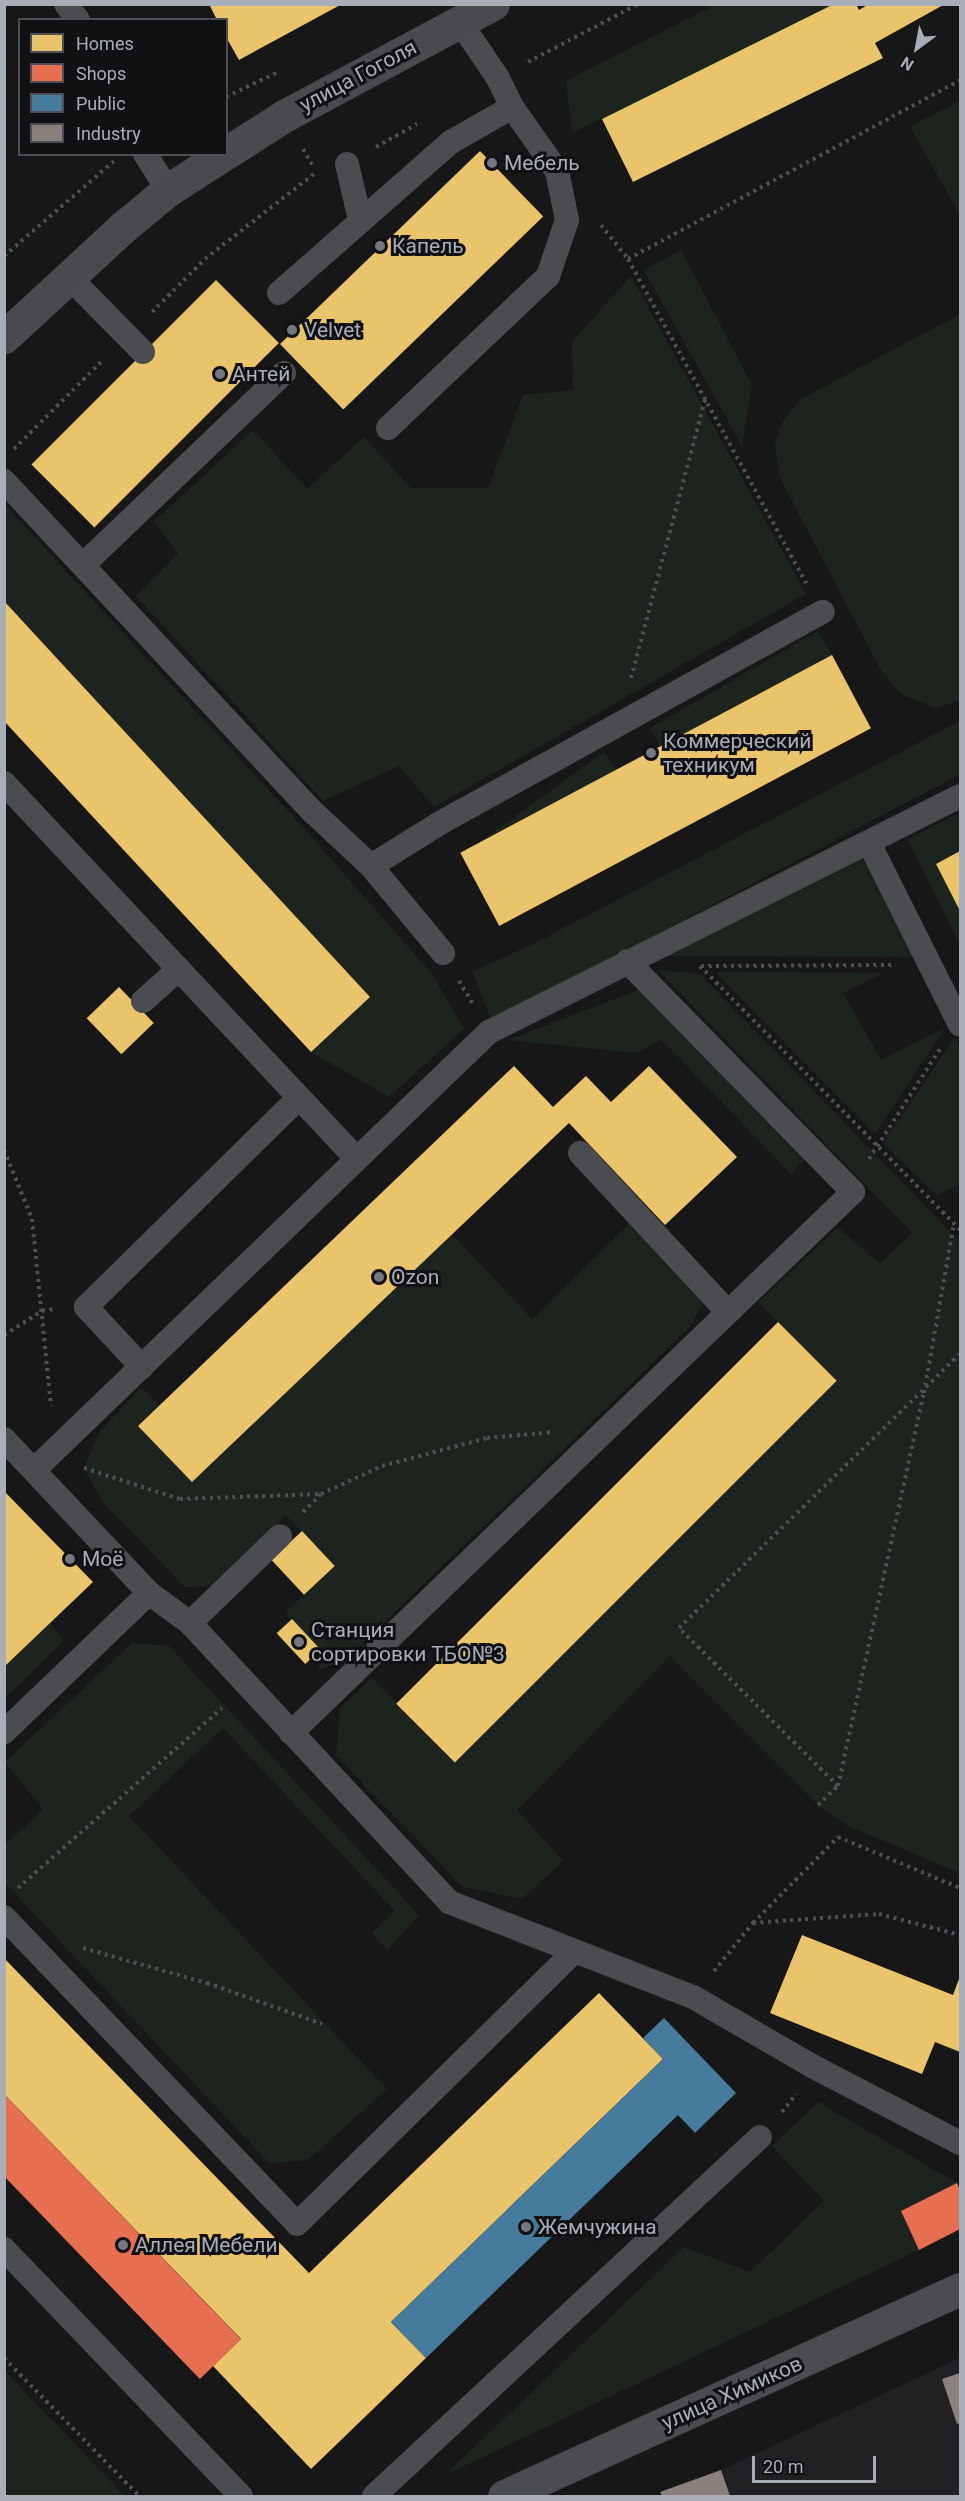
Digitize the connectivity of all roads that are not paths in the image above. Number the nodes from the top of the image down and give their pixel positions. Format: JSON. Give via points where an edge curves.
{"nodes":[{"id":1,"x":66,"y":4,"type":"edge"},
{"id":2,"x":493,"y":4,"type":"edge"},
{"id":3,"x":76,"y":18,"type":"edge"},
{"id":4,"x":460,"y":22,"type":"junction"},
{"id":5,"x":512,"y":107,"type":"junction"},
{"id":6,"x":228,"y":152,"type":"edge"},
{"id":7,"x":146,"y":156,"type":"edge"},
{"id":8,"x":222,"y":156,"type":"edge"},
{"id":9,"x":347,"y":164,"type":"road end"},
{"id":10,"x":168,"y":190,"type":"junction"},
{"id":11,"x":360,"y":220,"type":"junction"},
{"id":12,"x":70,"y":278,"type":"junction"},
{"id":13,"x":279,"y":293,"type":"dead end"},
{"id":14,"x":4,"y":337,"type":"edge"},
{"id":15,"x":135,"y":344,"type":"road end"},
{"id":16,"x":284,"y":373,"type":"dead end"},
{"id":17,"x":387,"y":428,"type":"dead end"},
{"id":18,"x":4,"y":481,"type":"edge"},
{"id":19,"x":83,"y":565,"type":"junction"},
{"id":20,"x":823,"y":612,"type":"road end"},
{"id":21,"x":4,"y":783,"type":"edge"},
{"id":22,"x":960,"y":795,"type":"edge"},
{"id":23,"x":869,"y":843,"type":"junction"},
{"id":24,"x":371,"y":866,"type":"junction"},
{"id":25,"x":443,"y":953,"type":"road end"},
{"id":26,"x":627,"y":961,"type":"junction"},
{"id":27,"x":179,"y":969,"type":"junction"},
{"id":28,"x":954,"y":996,"type":"edge"},
{"id":29,"x":143,"y":1001,"type":"dead end"},
{"id":30,"x":959,"y":1023,"type":"edge"},
{"id":31,"x":299,"y":1098,"type":"junction"},
{"id":32,"x":580,"y":1153,"type":"dead end"},
{"id":33,"x":355,"y":1157,"type":"junction"},
{"id":34,"x":727,"y":1311,"type":"junction"},
{"id":35,"x":142,"y":1366,"type":"junction"},
{"id":36,"x":4,"y":1439,"type":"edge"},
{"id":37,"x":34,"y":1470,"type":"junction"},
{"id":38,"x":280,"y":1536,"type":"road end"},
{"id":39,"x":149,"y":1593,"type":"junction"},
{"id":40,"x":190,"y":1623,"type":"junction"},
{"id":41,"x":4,"y":1732,"type":"edge"},
{"id":42,"x":291,"y":1733,"type":"junction"},
{"id":43,"x":9,"y":1929,"type":"edge"},
{"id":44,"x":574,"y":1952,"type":"junction"},
{"id":45,"x":760,"y":2137,"type":"dead end"},
{"id":46,"x":960,"y":2143,"type":"edge"},
{"id":47,"x":4,"y":2249,"type":"edge"},
{"id":48,"x":960,"y":2289,"type":"edge"},
{"id":49,"x":241,"y":2496,"type":"edge"},
{"id":50,"x":374,"y":2496,"type":"edge"},
{"id":51,"x":504,"y":2496,"type":"edge"}],
"edges":[{"from":1,"to":3,"type":"lane"},
{"from":2,"to":4,"type":"street","name":"улица Гоголя"},
{"from":4,"to":5,"type":"lane","via":[[498,78]]},
{"from":4,"to":6,"type":"street","name":"улица Гоголя","via":[[284,116]]},
{"from":5,"to":11,"type":"lane","via":[[452,142]]},
{"from":5,"to":17,"type":"lane","via":[[557,171],[567,220],[548,276]]},
{"from":7,"to":10,"type":"lane"},
{"from":8,"to":10,"type":"street","name":"улица Гоголя"},
{"from":9,"to":11,"type":"lane"},
{"from":10,"to":12,"type":"street","name":"улица Гоголя"},
{"from":11,"to":13,"type":"lane"},
{"from":12,"to":14,"type":"street","name":"улица Гоголя"},
{"from":12,"to":15,"type":"lane"},
{"from":16,"to":19,"type":"lane"},
{"from":18,"to":19,"type":"lane"},
{"from":19,"to":24,"type":"lane","via":[[313,813]]},
{"from":20,"to":24,"type":"lane","via":[[440,823]]},
{"from":21,"to":27,"type":"lane"},
{"from":22,"to":23,"type":"lane"},
{"from":23,"to":26,"type":"lane"},
{"from":23,"to":28,"type":"lane","via":[[932,965]]},
{"from":24,"to":25,"type":"lane"},
{"from":26,"to":33,"type":"lane","via":[[489,1032]]},
{"from":26,"to":34,"type":"lane","via":[[853,1192]]},
{"from":27,"to":29,"type":"lane"},
{"from":27,"to":31,"type":"lane"},
{"from":28,"to":30,"type":"lane"},
{"from":31,"to":33,"type":"lane"},
{"from":31,"to":35,"type":"lane","via":[[86,1307]]},
{"from":32,"to":34,"type":"lane"},
{"from":33,"to":35,"type":"lane"},
{"from":34,"to":42,"type":"lane"},
{"from":35,"to":37,"type":"lane"},
{"from":36,"to":37,"type":"lane"},
{"from":37,"to":39,"type":"lane"},
{"from":38,"to":40,"type":"lane"},
{"from":39,"to":40,"type":"lane"},
{"from":39,"to":41,"type":"lane"},
{"from":40,"to":42,"type":"lane"},
{"from":42,"to":44,"type":"lane","via":[[449,1902]]},
{"from":43,"to":44,"type":"lane","via":[[297,2224]]},
{"from":44,"to":46,"type":"lane","via":[[693,1997],[812,2066]]},
{"from":45,"to":50,"type":"lane"},
{"from":47,"to":49,"type":"lane"},
{"from":48,"to":51,"type":"street","name":"улица Химиков"}]}
